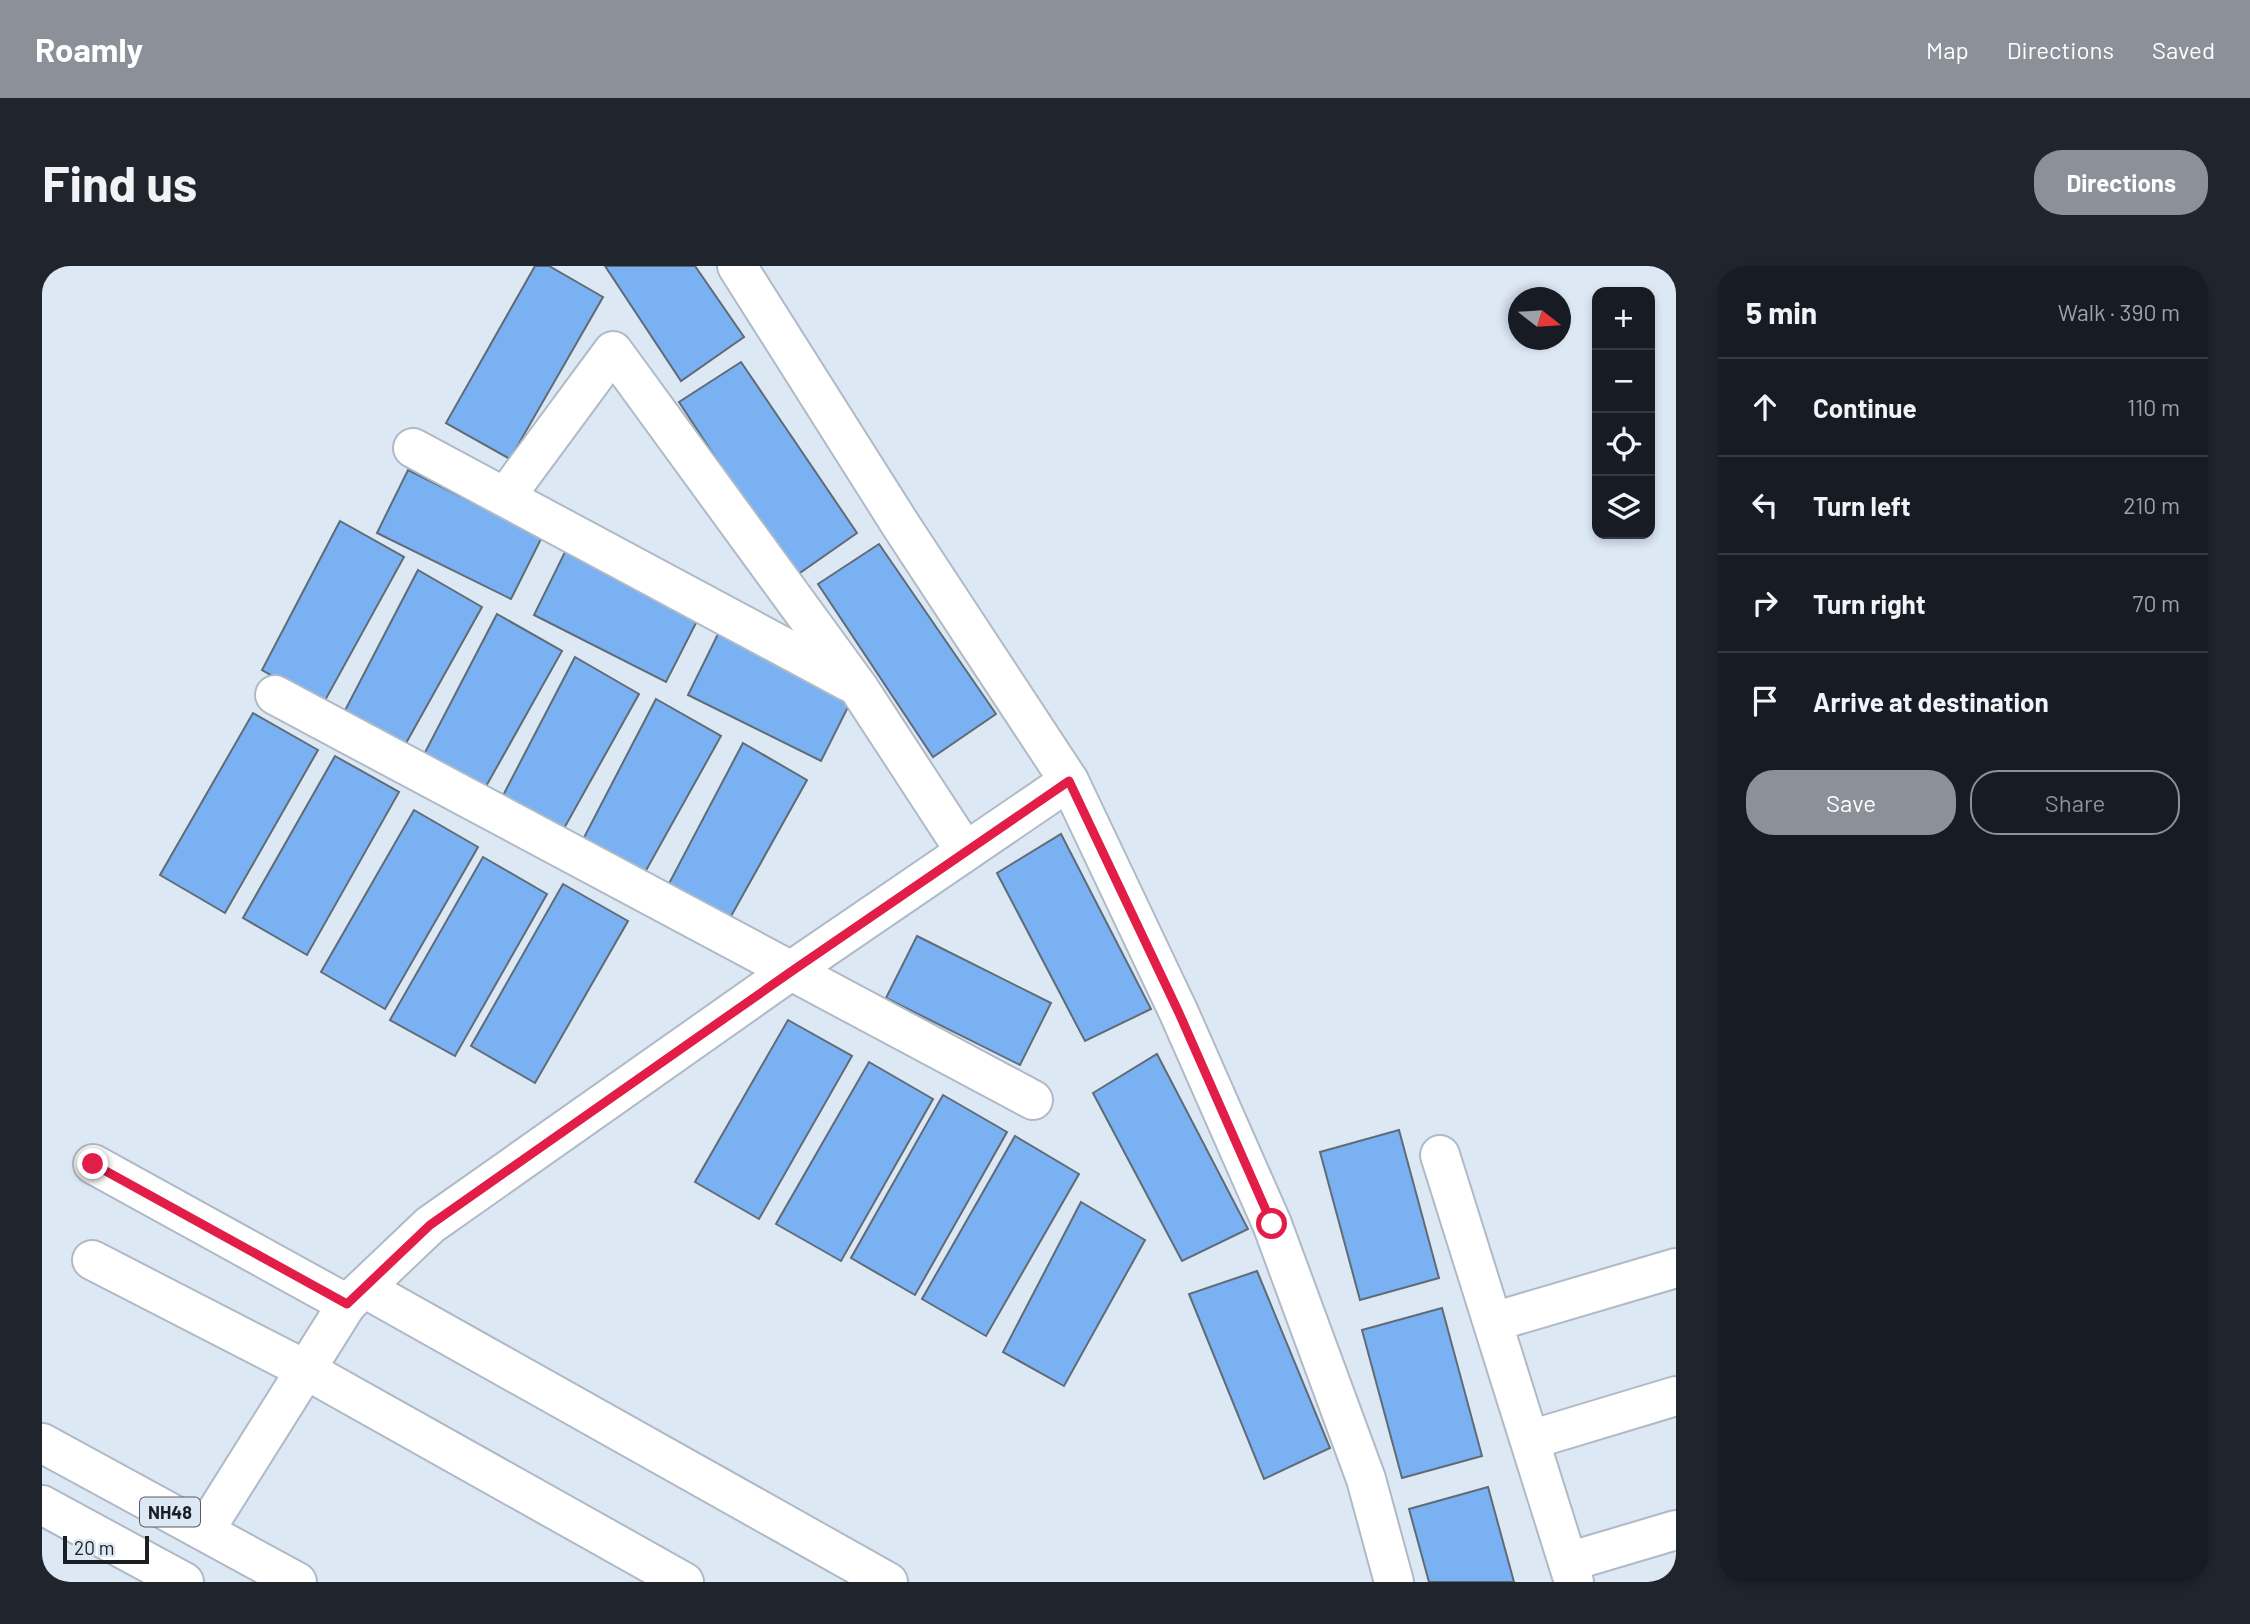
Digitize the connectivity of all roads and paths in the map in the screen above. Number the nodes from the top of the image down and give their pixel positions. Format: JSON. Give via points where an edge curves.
{"nodes":[{"id":1,"x":737,"y":266,"type":"edge"},
{"id":2,"x":412,"y":448,"type":"dead end"},
{"id":3,"x":506,"y":496,"type":"junction"},
{"id":4,"x":858,"y":687,"type":"junction"},
{"id":5,"x":275,"y":695,"type":"dead end"},
{"id":6,"x":1069,"y":781,"type":"junction"},
{"id":7,"x":965,"y":851,"type":"junction"},
{"id":8,"x":792,"y":971,"type":"junction"},
{"id":9,"x":1034,"y":1100,"type":"dead end"},
{"id":10,"x":1440,"y":1155,"type":"dead end"},
{"id":11,"x":93,"y":1164,"type":"dead end"},
{"id":12,"x":92,"y":1260,"type":"dead end"},
{"id":13,"x":1676,"y":1268,"type":"edge"},
{"id":14,"x":356,"y":1296,"type":"junction"},
{"id":15,"x":1493,"y":1322,"type":"junction"},
{"id":16,"x":306,"y":1370,"type":"junction"},
{"id":17,"x":1676,"y":1396,"type":"edge"},
{"id":18,"x":1530,"y":1440,"type":"junction"},
{"id":19,"x":42,"y":1443,"type":"edge"},
{"id":20,"x":42,"y":1505,"type":"edge"},
{"id":21,"x":205,"y":1530,"type":"junction"},
{"id":22,"x":1676,"y":1530,"type":"edge"},
{"id":23,"x":1571,"y":1572,"type":"edge"},
{"id":24,"x":184,"y":1582,"type":"edge"},
{"id":25,"x":298,"y":1582,"type":"edge"},
{"id":26,"x":684,"y":1582,"type":"edge"},
{"id":27,"x":888,"y":1582,"type":"edge"},
{"id":28,"x":1394,"y":1582,"type":"edge"}],
"edges":[{"from":1,"to":6,"type":"main road"},
{"from":2,"to":3,"type":"main road"},
{"from":3,"to":4,"type":"main road"},
{"from":3,"to":4,"type":"main road","via":[[613,351]]},
{"from":4,"to":7,"type":"main road"},
{"from":5,"to":8,"type":"main road"},
{"from":6,"to":7,"type":"main road"},
{"from":6,"to":28,"type":"main road","via":[[1272,1224],[1366,1479]]},
{"from":7,"to":8,"type":"main road"},
{"from":8,"to":9,"type":"main road"},
{"from":8,"to":14,"type":"main road","via":[[430,1225]]},
{"from":10,"to":15,"type":"main road"},
{"from":11,"to":14,"type":"main road"},
{"from":12,"to":16,"type":"main road"},
{"from":13,"to":15,"type":"main road"},
{"from":14,"to":16,"type":"main road"},
{"from":14,"to":27,"type":"main road"},
{"from":15,"to":18,"type":"main road"},
{"from":16,"to":21,"type":"main road"},
{"from":16,"to":26,"type":"main road"},
{"from":17,"to":18,"type":"main road"},
{"from":18,"to":23,"type":"main road"},
{"from":19,"to":21,"type":"main road","number":"NH48"},
{"from":20,"to":24,"type":"main road","number":"NH48"},
{"from":21,"to":25,"type":"main road","number":"NH48"},
{"from":22,"to":23,"type":"main road"}]}
